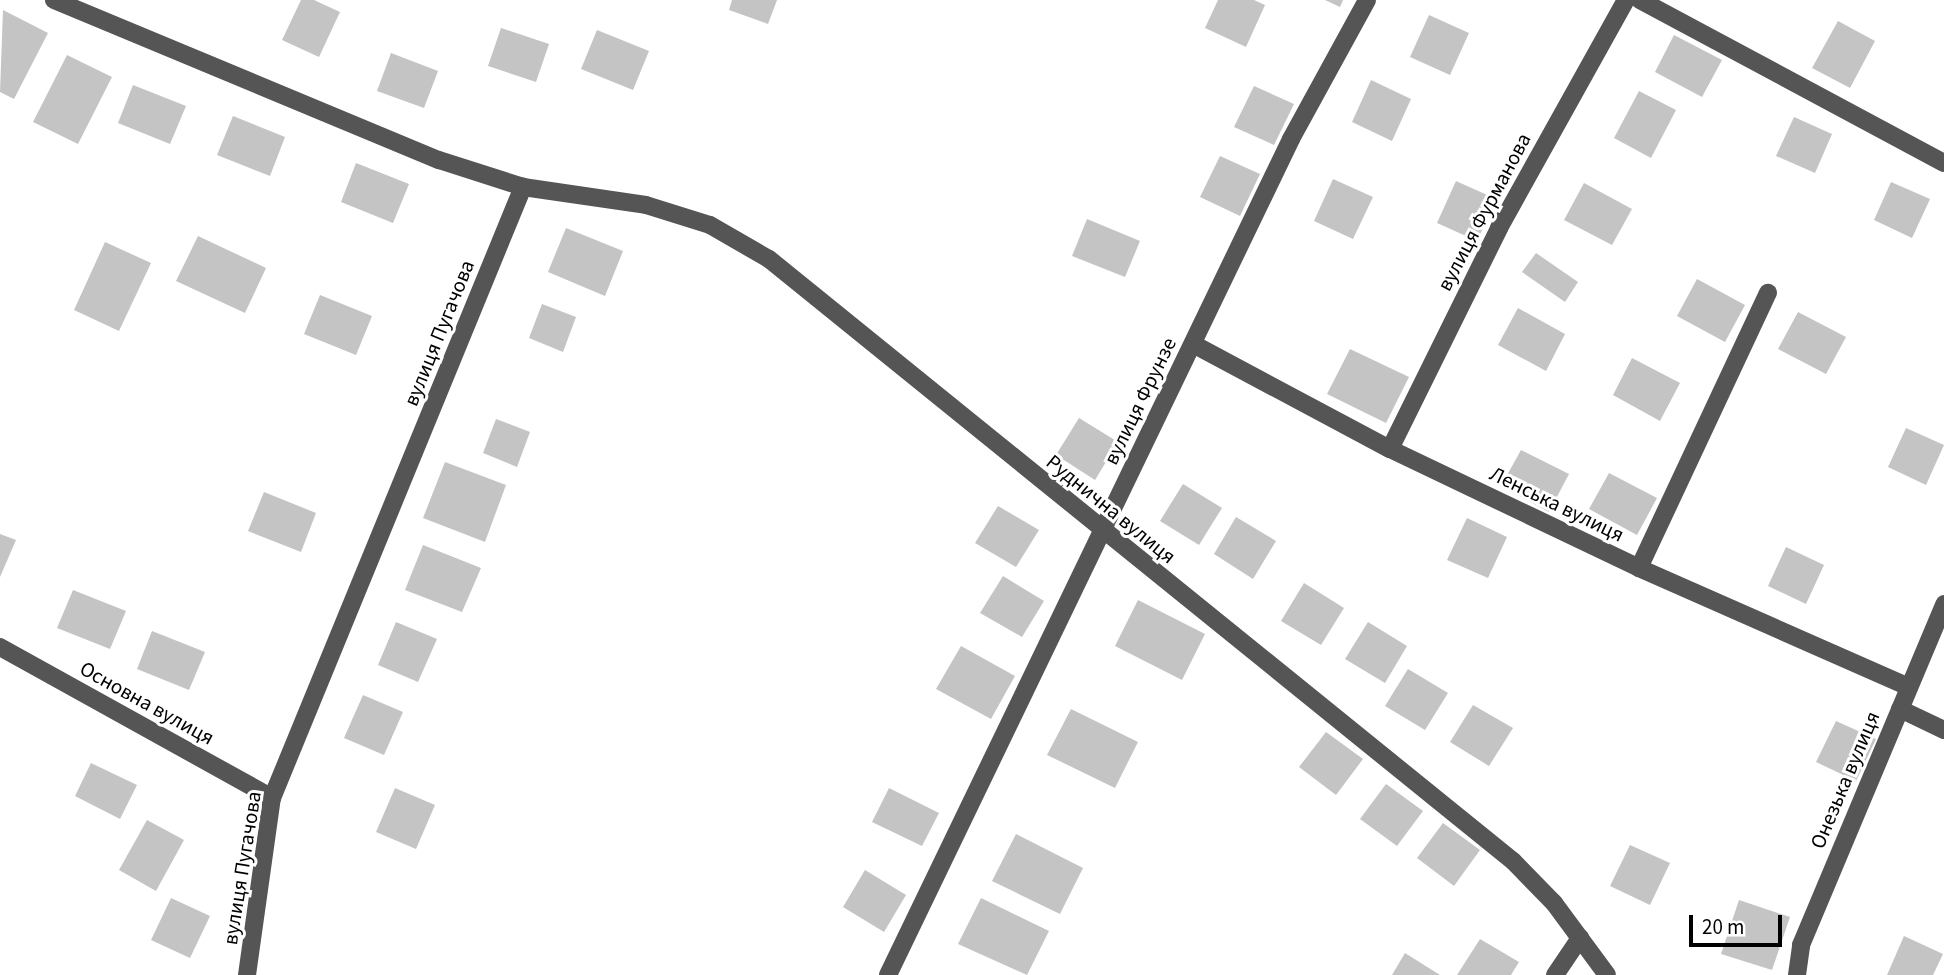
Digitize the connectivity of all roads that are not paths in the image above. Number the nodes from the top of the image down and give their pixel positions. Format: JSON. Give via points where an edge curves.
{"nodes":[{"id":1,"x":54,"y":0,"type":"edge"},
{"id":2,"x":1367,"y":0,"type":"edge"},
{"id":3,"x":1626,"y":0,"type":"edge"},
{"id":4,"x":1640,"y":0,"type":"edge"},
{"id":5,"x":1944,"y":163,"type":"edge"},
{"id":6,"x":523,"y":187,"type":"junction"},
{"id":7,"x":1768,"y":293,"type":"dead end"},
{"id":8,"x":1193,"y":344,"type":"junction"},
{"id":9,"x":1390,"y":449,"type":"junction"},
{"id":10,"x":1103,"y":532,"type":"junction"},
{"id":11,"x":1639,"y":568,"type":"junction"},
{"id":12,"x":1944,"y":604,"type":"edge"},
{"id":13,"x":0,"y":647,"type":"edge"},
{"id":14,"x":1909,"y":687,"type":"junction"},
{"id":15,"x":1900,"y":709,"type":"junction"},
{"id":16,"x":1944,"y":730,"type":"edge"},
{"id":17,"x":272,"y":799,"type":"junction"},
{"id":18,"x":1580,"y":938,"type":"junction"},
{"id":19,"x":247,"y":975,"type":"edge"},
{"id":20,"x":888,"y":975,"type":"edge"},
{"id":21,"x":1555,"y":975,"type":"edge"},
{"id":22,"x":1606,"y":975,"type":"edge"},
{"id":23,"x":1797,"y":975,"type":"edge"}],
"edges":[{"from":1,"to":6,"type":"street","via":[[250,85],[439,160]]},
{"from":2,"to":8,"type":"street","name":"вулиця Фрунзе","via":[[1291,139]]},
{"from":3,"to":9,"type":"street","name":"вулиця Фурманова","via":[[1499,228]]},
{"from":4,"to":5,"type":"street"},
{"from":6,"to":10,"type":"street","name":"Руднична вулиця","via":[[646,205],[710,225],[769,259]]},
{"from":6,"to":17,"type":"street","name":"вулиця Пугачова"},
{"from":7,"to":11,"type":"street"},
{"from":8,"to":9,"type":"street","name":"Ленська вулиця"},
{"from":8,"to":10,"type":"street","name":"вулиця Фрунзе"},
{"from":9,"to":11,"type":"street","name":"Ленська вулиця"},
{"from":10,"to":18,"type":"street","name":"Руднична вулиця","via":[[1513,861]]},
{"from":10,"to":20,"type":"street","name":"вулиця Фрунзе"},
{"from":11,"to":14,"type":"street","name":"Ленська вулиця"},
{"from":12,"to":14,"type":"street","name":"Онезька вулиця"},
{"from":13,"to":17,"type":"street","name":"Основна вулиця"},
{"from":14,"to":15,"type":"street","name":"Онезька вулиця"},
{"from":15,"to":16,"type":"street"},
{"from":15,"to":23,"type":"street","name":"Онезька вулиця","via":[[1801,945]]},
{"from":17,"to":19,"type":"street","name":"вулиця Пугачова"},
{"from":18,"to":21,"type":"street"},
{"from":18,"to":22,"type":"street","name":"Руднична вулиця"}]}
